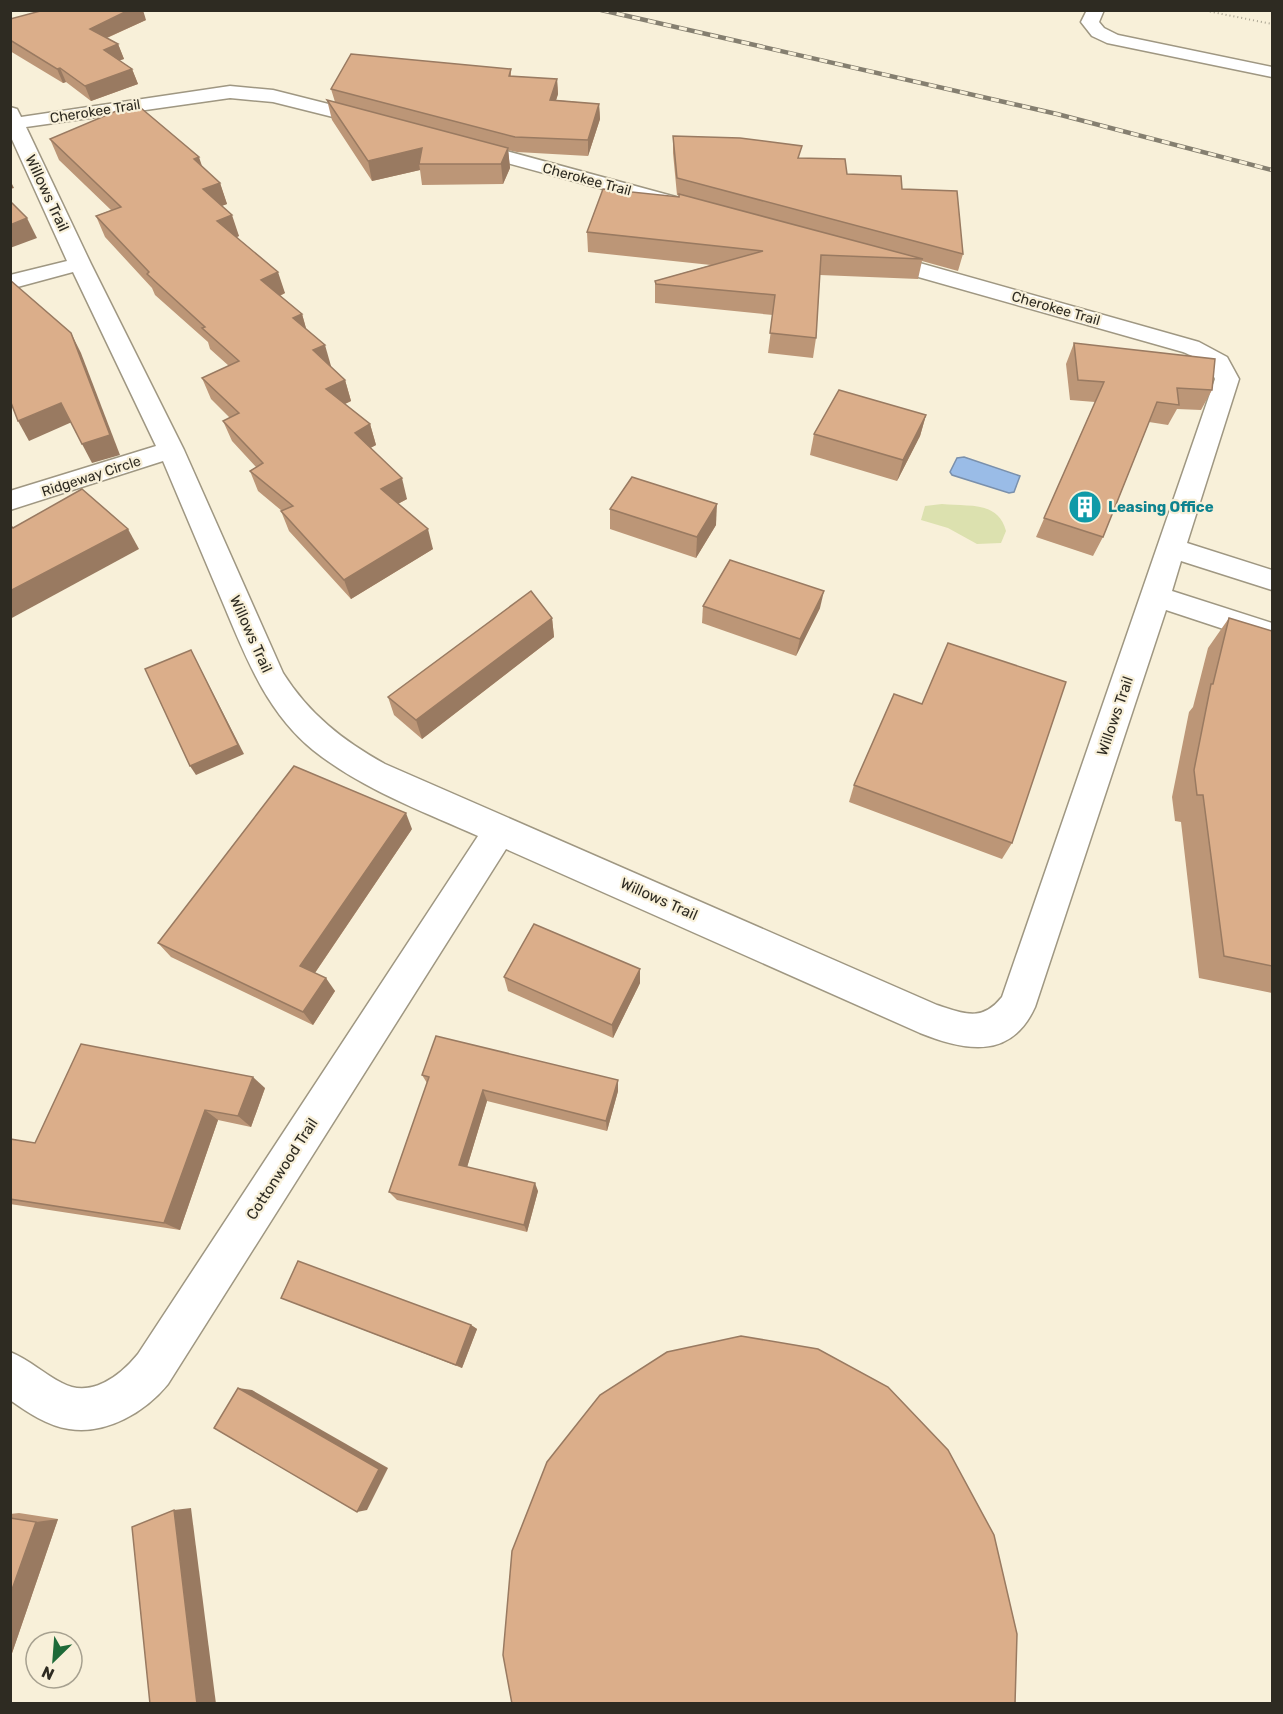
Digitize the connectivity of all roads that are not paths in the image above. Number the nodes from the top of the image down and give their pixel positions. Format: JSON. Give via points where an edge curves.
{"nodes":[{"id":1,"x":1096,"y":10,"type":"edge"},
{"id":2,"x":1272,"y":72,"type":"edge"},
{"id":3,"x":12,"y":120,"type":"edge"},
{"id":4,"x":392,"y":126,"type":"edge"},
{"id":5,"x":449,"y":142,"type":"edge"},
{"id":6,"x":701,"y":210,"type":"edge"},
{"id":7,"x":861,"y":253,"type":"edge"},
{"id":8,"x":80,"y":264,"type":"junction"},
{"id":9,"x":10,"y":282,"type":"edge"},
{"id":10,"x":1218,"y":361,"type":"joint"},
{"id":11,"x":171,"y":450,"type":"junction"},
{"id":12,"x":10,"y":501,"type":"edge"},
{"id":13,"x":1172,"y":548,"type":"junction"},
{"id":14,"x":1272,"y":580,"type":"edge"},
{"id":15,"x":1156,"y":596,"type":"junction"},
{"id":16,"x":1272,"y":634,"type":"edge"},
{"id":17,"x":501,"y":830,"type":"junction"},
{"id":18,"x":10,"y":1373,"type":"edge"}],
"edges":[{"from":1,"to":2,"type":"street","via":[[1090,22],[1098,32],[1113,39]]},
{"from":3,"to":4,"type":"street","name":"Cherokee Trail","via":[[230,92],[273,96]]},
{"from":3,"to":8,"type":"street","name":"Willows Trail"},
{"from":5,"to":6,"type":"street","name":"Cherokee Trail"},
{"from":7,"to":10,"type":"street","name":"Cherokee Trail","via":[[1177,342]]},
{"from":8,"to":9,"type":"street"},
{"from":8,"to":11,"type":"street","name":"Willows Trail"},
{"from":10,"to":13,"type":"street","name":"Willows Trail","via":[[1227,379]]},
{"from":11,"to":12,"type":"street","name":"Ridgeway Circle"},
{"from":11,"to":17,"type":"street","name":"Willows Trail","via":[[270,678],[301,722],[367,770]]},
{"from":13,"to":14,"type":"street"},
{"from":13,"to":15,"type":"street","name":"Willows Trail"},
{"from":15,"to":16,"type":"street"},
{"from":15,"to":17,"type":"street","name":"Willows Trail","via":[[1017,1007],[994,1030],[957,1029],[933,1020]]},
{"from":17,"to":18,"type":"street","name":"Cottonwood Trail","via":[[153,1369],[134,1391],[111,1403],[89,1408],[64,1407]]}]}
